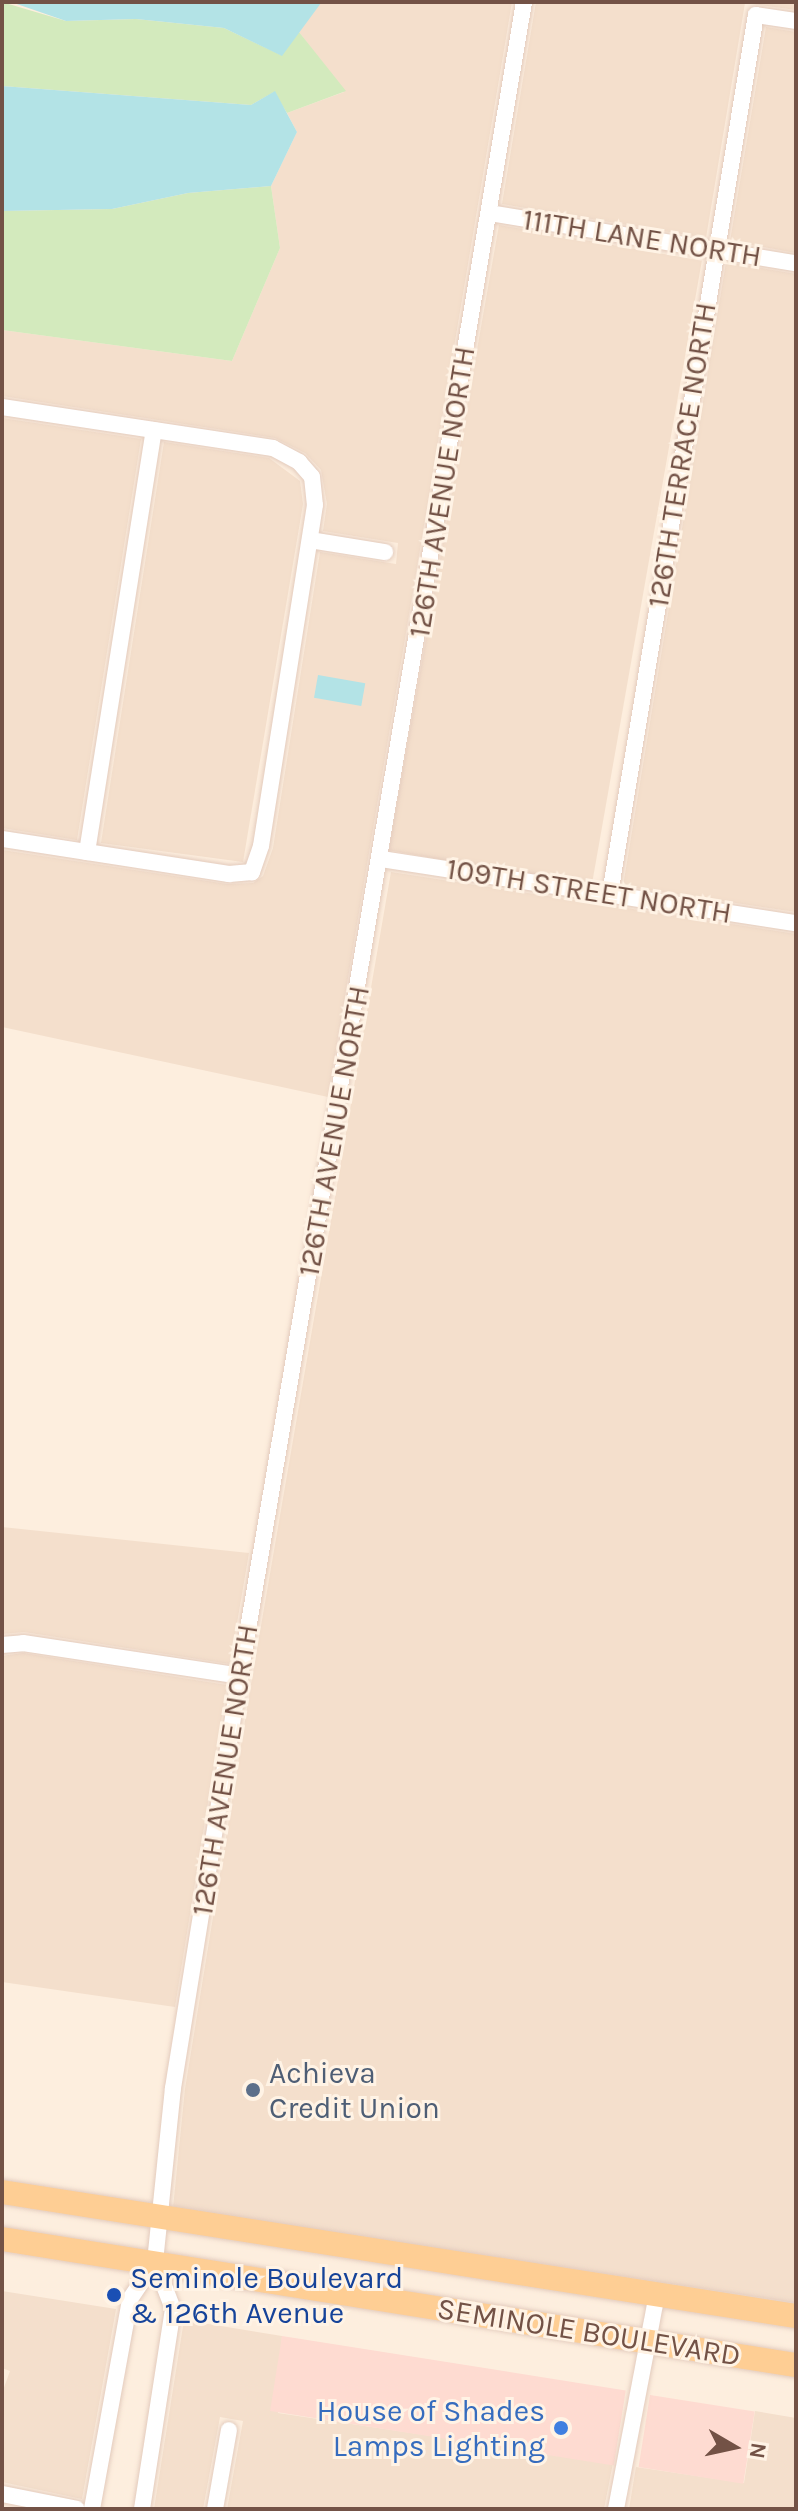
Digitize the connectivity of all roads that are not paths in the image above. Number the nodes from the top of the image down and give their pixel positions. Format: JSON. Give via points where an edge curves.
{"nodes":[{"id":1,"x":524,"y":2,"type":"edge"},
{"id":2,"x":796,"y":21,"type":"edge"},
{"id":3,"x":489,"y":213,"type":"junction"},
{"id":4,"x":716,"y":250,"type":"junction"},
{"id":5,"x":796,"y":263,"type":"edge"},
{"id":6,"x":2,"y":407,"type":"edge"},
{"id":7,"x":154,"y":430,"type":"junction"},
{"id":8,"x":310,"y":540,"type":"junction"},
{"id":9,"x":385,"y":552,"type":"dead end"},
{"id":10,"x":2,"y":839,"type":"edge"},
{"id":11,"x":87,"y":852,"type":"junction"},
{"id":12,"x":381,"y":859,"type":"junction"},
{"id":13,"x":610,"y":894,"type":"junction"},
{"id":14,"x":796,"y":923,"type":"edge"},
{"id":15,"x":2,"y":1645,"type":"edge"},
{"id":16,"x":240,"y":1676,"type":"junction"},
{"id":17,"x":2,"y":2192,"type":"edge"},
{"id":18,"x":160,"y":2217,"type":"junction"},
{"id":19,"x":2,"y":2239,"type":"edge"},
{"id":20,"x":155,"y":2262,"type":"junction"},
{"id":21,"x":657,"y":2294,"type":"junction"},
{"id":22,"x":796,"y":2316,"type":"edge"},
{"id":23,"x":647,"y":2341,"type":"junction"},
{"id":24,"x":796,"y":2365,"type":"edge"},
{"id":25,"x":229,"y":2430,"type":"dead end"},
{"id":26,"x":2,"y":2494,"type":"edge"},
{"id":27,"x":77,"y":2509,"type":"edge"},
{"id":28,"x":92,"y":2509,"type":"edge"},
{"id":29,"x":142,"y":2509,"type":"edge"},
{"id":30,"x":215,"y":2509,"type":"edge"},
{"id":31,"x":616,"y":2509,"type":"edge"}],
"edges":[{"from":1,"to":3,"type":"street","name":"126TH AVENUE NORTH"},
{"from":2,"to":4,"type":"street","name":"126TH TERRACE NORTH","via":[[756,15]]},
{"from":3,"to":4,"type":"street","name":"111TH LANE NORTH"},
{"from":3,"to":12,"type":"street","name":"126TH AVENUE NORTH"},
{"from":4,"to":5,"type":"street","name":"111TH LANE NORTH"},
{"from":4,"to":13,"type":"street","name":"126TH TERRACE NORTH"},
{"from":6,"to":7,"type":"street"},
{"from":7,"to":8,"type":"street","via":[[273,448],[299,462],[312,477]]},
{"from":7,"to":11,"type":"street"},
{"from":8,"to":9,"type":"street"},
{"from":8,"to":11,"type":"street","via":[[261,846],[252,872],[229,874]]},
{"from":10,"to":11,"type":"street"},
{"from":12,"to":13,"type":"street","name":"109TH STREET NORTH"},
{"from":12,"to":16,"type":"street","name":"126TH AVENUE NORTH"},
{"from":13,"to":14,"type":"street","name":"109TH STREET NORTH"},
{"from":15,"to":16,"type":"street","via":[[23,1643]]},
{"from":16,"to":18,"type":"street","name":"126TH AVENUE NORTH","via":[[173,2088]]},
{"from":17,"to":18,"type":"main road","name":"SEMINOLE BOULEVARD"},
{"from":18,"to":20,"type":"street","name":"126TH AVENUE NORTH"},
{"from":18,"to":21,"type":"main road","name":"SEMINOLE BOULEVARD"},
{"from":19,"to":20,"type":"main road","name":"SEMINOLE BOULEVARD"},
{"from":20,"to":23,"type":"main road","name":"SEMINOLE BOULEVARD"},
{"from":20,"to":28,"type":"street","via":[[130,2299]]},
{"from":20,"to":29,"type":"street","via":[[173,2309]]},
{"from":21,"to":22,"type":"main road","name":"SEMINOLE BOULEVARD"},
{"from":21,"to":23,"type":"street"},
{"from":23,"to":24,"type":"main road","name":"SEMINOLE BOULEVARD"},
{"from":23,"to":31,"type":"street"},
{"from":25,"to":30,"type":"street"},
{"from":26,"to":27,"type":"street"}]}
